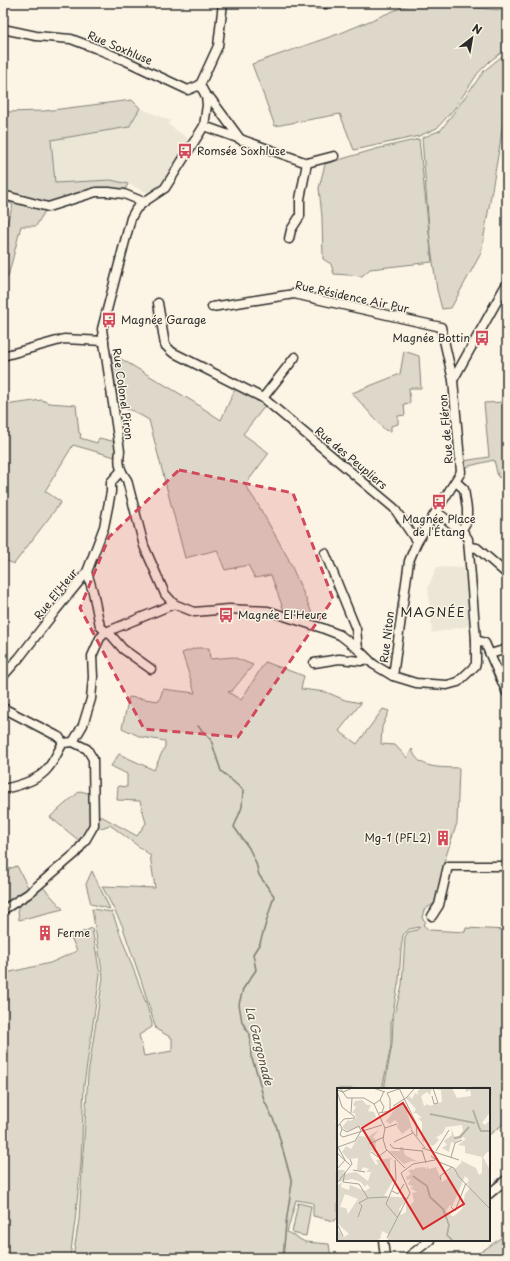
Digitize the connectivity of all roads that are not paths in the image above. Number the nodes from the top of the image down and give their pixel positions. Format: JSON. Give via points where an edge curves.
{"nodes":[{"id":1,"x":224,"y":3,"type":"edge"},
{"id":2,"x":306,"y":3,"type":"edge"},
{"id":3,"x":327,"y":3,"type":"edge"},
{"id":4,"x":3,"y":29,"type":"edge"},
{"id":5,"x":200,"y":85,"type":"junction"},
{"id":6,"x":206,"y":96,"type":"junction"},
{"id":7,"x":204,"y":126,"type":"junction"},
{"id":8,"x":241,"y":140,"type":"junction"},
{"id":9,"x":334,"y":156,"type":"dead end"},
{"id":10,"x":308,"y":163,"type":"junction"},
{"id":11,"x":3,"y":195,"type":"edge"},
{"id":12,"x":144,"y":202,"type":"junction"},
{"id":13,"x":289,"y":239,"type":"dead end"},
{"id":14,"x":507,"y":283,"type":"edge"},
{"id":15,"x":158,"y":303,"type":"dead end"},
{"id":16,"x":212,"y":307,"type":"dead end"},
{"id":17,"x":104,"y":341,"type":"junction"},
{"id":18,"x":3,"y":356,"type":"edge"},
{"id":19,"x":294,"y":357,"type":"dead end"},
{"id":20,"x":453,"y":380,"type":"junction"},
{"id":21,"x":263,"y":398,"type":"junction"},
{"id":22,"x":121,"y":472,"type":"junction"},
{"id":23,"x":456,"y":482,"type":"junction"},
{"id":24,"x":437,"y":512,"type":"junction"},
{"id":25,"x":461,"y":531,"type":"junction"},
{"id":26,"x":417,"y":542,"type":"junction"},
{"id":27,"x":469,"y":547,"type":"junction"},
{"id":28,"x":325,"y":553,"type":"dead end"},
{"id":29,"x":87,"y":572,"type":"junction"},
{"id":30,"x":507,"y":574,"type":"edge"},
{"id":31,"x":174,"y":604,"type":"junction"},
{"id":32,"x":106,"y":632,"type":"junction"},
{"id":33,"x":476,"y":640,"type":"junction"},
{"id":34,"x":358,"y":649,"type":"junction"},
{"id":35,"x":507,"y":649,"type":"edge"},
{"id":36,"x":490,"y":654,"type":"junction"},
{"id":37,"x":368,"y":659,"type":"junction"},
{"id":38,"x":314,"y":663,"type":"dead end"},
{"id":39,"x":151,"y":669,"type":"dead end"},
{"id":40,"x":3,"y":676,"type":"edge"},
{"id":41,"x":393,"y":676,"type":"junction"},
{"id":42,"x":507,"y":693,"type":"edge"},
{"id":43,"x":3,"y":708,"type":"edge"},
{"id":44,"x":73,"y":742,"type":"junction"},
{"id":45,"x":63,"y":743,"type":"junction"},
{"id":46,"x":3,"y":789,"type":"edge"},
{"id":47,"x":507,"y":866,"type":"edge"},
{"id":48,"x":3,"y":910,"type":"edge"},
{"id":49,"x":432,"y":916,"type":"dead end"},
{"id":50,"x":507,"y":1179,"type":"edge"},
{"id":51,"x":490,"y":1193,"type":"edge"},
{"id":52,"x":383,"y":1241,"type":"edge"},
{"id":53,"x":429,"y":1241,"type":"edge"},
{"id":54,"x":384,"y":1258,"type":"edge"},
{"id":55,"x":408,"y":1258,"type":"edge"}],
"edges":[{"from":1,"to":5,"type":"street","via":[[218,46]]},
{"from":2,"to":3,"type":"street"},
{"from":4,"to":5,"type":"street","name":"Rue Soxhluse","via":[[36,36],[71,39],[188,90]]},
{"from":5,"to":6,"type":"street"},
{"from":6,"to":7,"type":"street","name":"Rue Colonel Piron"},
{"from":6,"to":8,"type":"street","via":[[211,99]]},
{"from":7,"to":8,"type":"street"},
{"from":7,"to":12,"type":"street","name":"Rue Colonel Piron","via":[[165,188]]},
{"from":8,"to":10,"type":"street"},
{"from":9,"to":10,"type":"street"},
{"from":10,"to":13,"type":"street","via":[[300,199],[300,216],[291,230]]},
{"from":11,"to":12,"type":"street","via":[[48,207],[96,192],[124,194]]},
{"from":12,"to":17,"type":"street","name":"Rue Colonel Piron","via":[[131,218],[102,329]]},
{"from":14,"to":20,"type":"street","name":"Rue de Fléron"},
{"from":15,"to":21,"type":"street","name":"Rue des Peupliers","via":[[165,346],[172,352]]},
{"from":16,"to":20,"type":"street","name":"Rue Résidence Air Pur","via":[[294,294],[441,327]]},
{"from":17,"to":18,"type":"street","via":[[64,339]]},
{"from":17,"to":22,"type":"street","name":"Rue Colonel Piron"},
{"from":19,"to":21,"type":"street"},
{"from":20,"to":23,"type":"street","name":"Rue de Fléron","via":[[461,472]]},
{"from":21,"to":26,"type":"street","name":"Rue des Peupliers","via":[[394,508]]},
{"from":22,"to":29,"type":"street","name":"Rue El'Heur","via":[[111,482],[112,492],[104,528]]},
{"from":22,"to":31,"type":"street","name":"Rue Colonel Piron","via":[[127,480],[144,546],[165,594]]},
{"from":23,"to":24,"type":"street","name":"Rue de Fléron"},
{"from":23,"to":25,"type":"street","via":[[464,489],[467,509],[467,521]]},
{"from":24,"to":25,"type":"street"},
{"from":24,"to":26,"type":"street","name":"Rue Niton"},
{"from":25,"to":27,"type":"street","via":[[466,536]]},
{"from":26,"to":41,"type":"street","name":"Rue Niton","via":[[409,563]]},
{"from":27,"to":30,"type":"street","via":[[477,548]]},
{"from":27,"to":33,"type":"street"},
{"from":28,"to":34,"type":"street","via":[[356,629]]},
{"from":29,"to":32,"type":"street","via":[[100,626]]},
{"from":29,"to":40,"type":"street","name":"Rue El'Heur"},
{"from":31,"to":32,"type":"street"},
{"from":31,"to":34,"type":"street","via":[[194,612],[268,611],[340,635]]},
{"from":32,"to":39,"type":"street","via":[[123,649]]},
{"from":32,"to":44,"type":"street","via":[[100,638],[92,656],[91,699],[83,725]]},
{"from":33,"to":36,"type":"street","via":[[485,644]]},
{"from":33,"to":41,"type":"street","via":[[475,666],[458,682],[447,685],[416,683]]},
{"from":34,"to":37,"type":"street"},
{"from":35,"to":36,"type":"street"},
{"from":36,"to":42,"type":"street"},
{"from":37,"to":38,"type":"street","via":[[339,659]]},
{"from":37,"to":41,"type":"street"},
{"from":43,"to":45,"type":"street","via":[[59,737]]},
{"from":44,"to":45,"type":"street"},
{"from":44,"to":48,"type":"street","via":[[87,750],[93,760],[94,825],[76,853],[28,894]]},
{"from":45,"to":46,"type":"street","via":[[48,768],[38,777]]},
{"from":47,"to":49,"type":"street","via":[[448,866],[439,904]]},
{"from":50,"to":51,"type":"street"},
{"from":52,"to":54,"type":"street"},
{"from":53,"to":55,"type":"street"}]}
